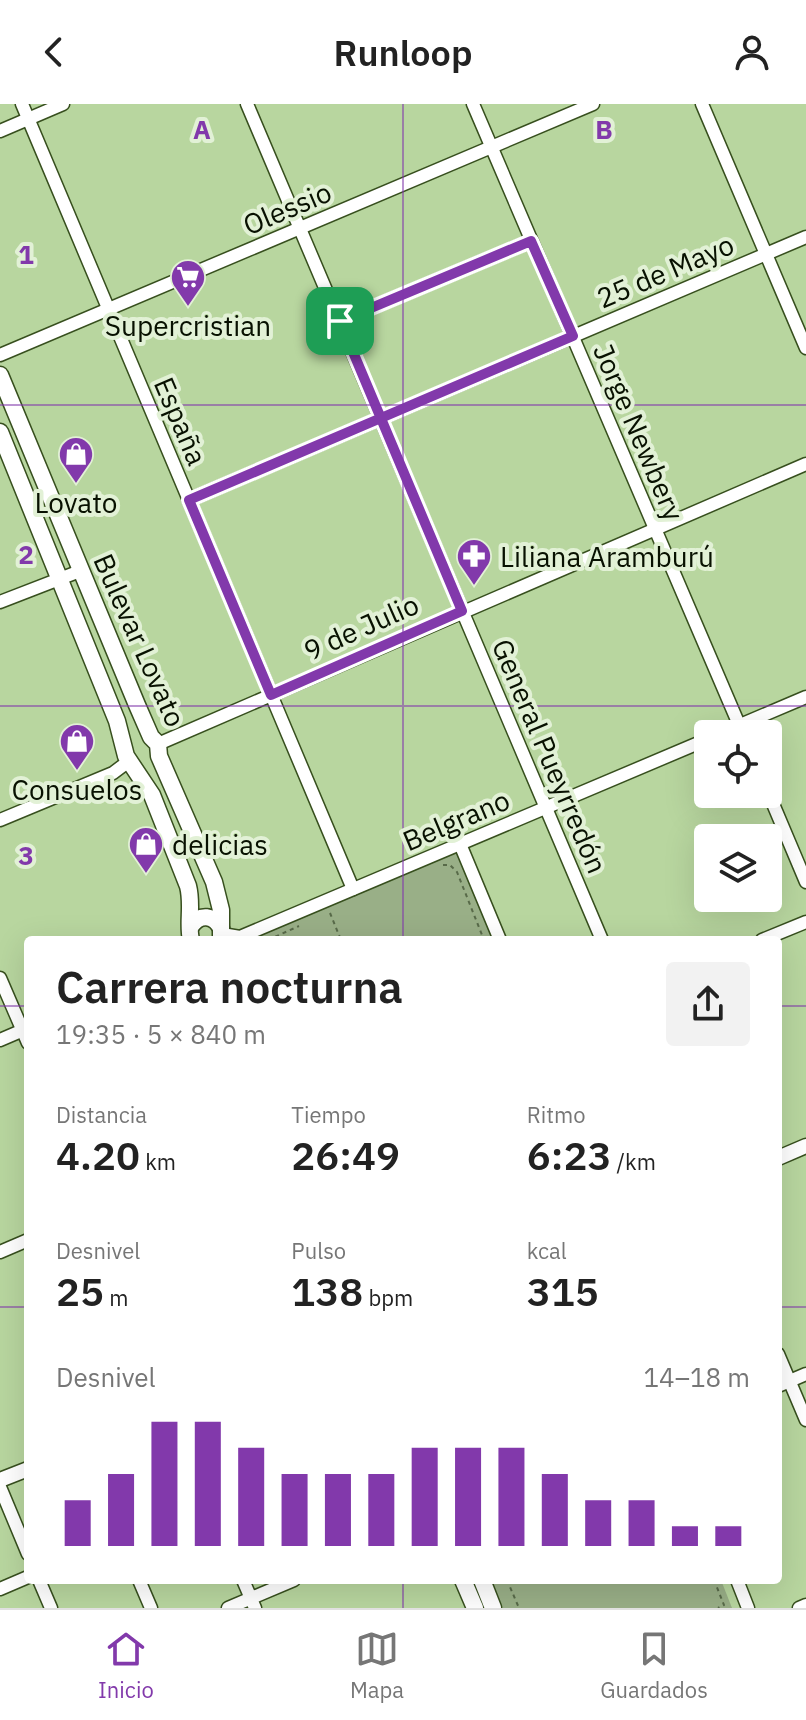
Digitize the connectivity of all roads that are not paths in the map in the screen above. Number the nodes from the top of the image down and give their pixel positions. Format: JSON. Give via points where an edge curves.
{"nodes":[{"id":1,"x":22,"y":104,"type":"edge"},
{"id":2,"x":63,"y":104,"type":"edge"},
{"id":3,"x":247,"y":104,"type":"edge"},
{"id":4,"x":473,"y":104,"type":"edge"},
{"id":5,"x":593,"y":104,"type":"edge"},
{"id":6,"x":702,"y":104,"type":"edge"},
{"id":7,"x":28,"y":119,"type":"junction"},
{"id":8,"x":0,"y":131,"type":"edge"},
{"id":9,"x":491,"y":147,"type":"junction"},
{"id":10,"x":300,"y":229,"type":"junction"},
{"id":11,"x":806,"y":237,"type":"edge"},
{"id":12,"x":531,"y":241,"type":"junction"},
{"id":13,"x":767,"y":254,"type":"junction"},
{"id":14,"x":109,"y":310,"type":"junction"},
{"id":15,"x":340,"y":321,"type":"junction"},
{"id":16,"x":573,"y":336,"type":"junction"},
{"id":17,"x":806,"y":348,"type":"edge"},
{"id":18,"x":0,"y":355,"type":"edge"},
{"id":19,"x":0,"y":375,"type":"edge"},
{"id":20,"x":381,"y":418,"type":"junction"},
{"id":21,"x":0,"y":432,"type":"edge"},
{"id":22,"x":806,"y":464,"type":"edge"},
{"id":23,"x":189,"y":500,"type":"junction"},
{"id":24,"x":654,"y":529,"type":"junction"},
{"id":25,"x":80,"y":571,"type":"junction"},
{"id":26,"x":60,"y":578,"type":"junction"},
{"id":27,"x":0,"y":602,"type":"edge"},
{"id":28,"x":462,"y":611,"type":"junction"},
{"id":29,"x":271,"y":695,"type":"junction"},
{"id":30,"x":806,"y":697,"type":"edge"},
{"id":31,"x":737,"y":720,"type":"edge"},
{"id":32,"x":761,"y":720,"type":"edge"},
{"id":33,"x":156,"y":745,"type":"junction"},
{"id":34,"x":694,"y":745,"type":"edge"},
{"id":35,"x":129,"y":758,"type":"junction"},
{"id":36,"x":547,"y":807,"type":"junction"},
{"id":37,"x":775,"y":808,"type":"edge"},
{"id":38,"x":0,"y":820,"type":"edge"},
{"id":39,"x":460,"y":844,"type":"junction"},
{"id":40,"x":806,"y":882,"type":"edge"},
{"id":41,"x":353,"y":889,"type":"junction"},
{"id":42,"x":806,"y":922,"type":"edge"},
{"id":43,"x":191,"y":933,"type":"edge"},
{"id":44,"x":221,"y":936,"type":"edge"},
{"id":45,"x":242,"y":936,"type":"edge"},
{"id":46,"x":498,"y":936,"type":"edge"},
{"id":47,"x":600,"y":936,"type":"edge"},
{"id":48,"x":772,"y":936,"type":"edge"},
{"id":49,"x":0,"y":978,"type":"edge"},
{"id":50,"x":24,"y":1027,"type":"edge"},
{"id":51,"x":24,"y":1029,"type":"edge"},
{"id":52,"x":0,"y":1040,"type":"edge"},
{"id":53,"x":806,"y":1146,"type":"edge"},
{"id":54,"x":782,"y":1156,"type":"edge"},
{"id":55,"x":24,"y":1242,"type":"edge"},
{"id":56,"x":0,"y":1252,"type":"edge"},
{"id":57,"x":806,"y":1374,"type":"edge"},
{"id":58,"x":784,"y":1384,"type":"edge"},
{"id":59,"x":806,"y":1420,"type":"edge"},
{"id":60,"x":24,"y":1471,"type":"edge"},
{"id":61,"x":0,"y":1480,"type":"edge"},
{"id":62,"x":0,"y":1487,"type":"edge"},
{"id":63,"x":24,"y":1544,"type":"edge"},
{"id":64,"x":24,"y":1579,"type":"edge"},
{"id":65,"x":41,"y":1584,"type":"edge"},
{"id":66,"x":141,"y":1584,"type":"edge"},
{"id":67,"x":245,"y":1584,"type":"edge"},
{"id":68,"x":287,"y":1584,"type":"edge"},
{"id":69,"x":465,"y":1584,"type":"edge"},
{"id":70,"x":484,"y":1584,"type":"edge"},
{"id":71,"x":739,"y":1584,"type":"edge"},
{"id":72,"x":0,"y":1589,"type":"edge"},
{"id":73,"x":253,"y":1603,"type":"edge"},
{"id":74,"x":806,"y":1605,"type":"edge"},
{"id":75,"x":51,"y":1608,"type":"edge"},
{"id":76,"x":151,"y":1608,"type":"edge"},
{"id":77,"x":228,"y":1608,"type":"edge"},
{"id":78,"x":475,"y":1608,"type":"edge"},
{"id":79,"x":493,"y":1608,"type":"edge"},
{"id":80,"x":748,"y":1608,"type":"edge"},
{"id":81,"x":799,"y":1608,"type":"edge"}],
"edges":[{"from":1,"to":7,"type":"street","name":"España"},
{"from":2,"to":7,"type":"street"},
{"from":3,"to":10,"type":"street","name":"General Pueyrredón"},
{"from":4,"to":9,"type":"street","name":"Jorge Newbery"},
{"from":5,"to":9,"type":"street","name":"Olessio"},
{"from":6,"to":13,"type":"street"},
{"from":7,"to":8,"type":"street"},
{"from":7,"to":14,"type":"street","name":"España"},
{"from":9,"to":10,"type":"street","name":"Olessio"},
{"from":9,"to":12,"type":"street","name":"Jorge Newbery"},
{"from":10,"to":14,"type":"street","name":"Olessio"},
{"from":10,"to":15,"type":"street","name":"General Pueyrredón"},
{"from":11,"to":13,"type":"street","name":"25 de Mayo"},
{"from":12,"to":15,"type":"street"},
{"from":12,"to":16,"type":"street","name":"Jorge Newbery"},
{"from":13,"to":16,"type":"street","name":"25 de Mayo"},
{"from":13,"to":17,"type":"street"},
{"from":14,"to":18,"type":"street","name":"Olessio"},
{"from":14,"to":23,"type":"street","name":"España"},
{"from":15,"to":20,"type":"street","name":"General Pueyrredón"},
{"from":16,"to":20,"type":"street","name":"25 de Mayo"},
{"from":16,"to":24,"type":"street","name":"Jorge Newbery"},
{"from":19,"to":25,"type":"main road","name":"Bulevar Lovato"},
{"from":20,"to":23,"type":"street","name":"25 de Mayo"},
{"from":20,"to":28,"type":"street","name":"General Pueyrredón"},
{"from":21,"to":26,"type":"main road","name":"Bulevar Lovato"},
{"from":22,"to":24,"type":"street","name":"9 de Julio"},
{"from":23,"to":29,"type":"street","name":"España"},
{"from":24,"to":28,"type":"street","name":"9 de Julio"},
{"from":24,"to":31,"type":"street","name":"Jorge Newbery"},
{"from":25,"to":26,"type":"street"},
{"from":25,"to":33,"type":"main road","name":"Bulevar Lovato"},
{"from":26,"to":27,"type":"street"},
{"from":26,"to":35,"type":"main road","name":"Bulevar Lovato"},
{"from":28,"to":29,"type":"street","name":"9 de Julio"},
{"from":28,"to":36,"type":"street","name":"General Pueyrredón"},
{"from":29,"to":33,"type":"street","name":"9 de Julio"},
{"from":29,"to":41,"type":"street","name":"España"},
{"from":30,"to":32,"type":"street"},
{"from":33,"to":35,"type":"main road","name":"9 de Julio","via":[[148,768]]},
{"from":33,"to":35,"type":"main road","name":"9 de Julio","via":[[146,735],[135,737]]},
{"from":33,"to":44,"type":"main road","name":"Bulevar Lovato","via":[[214,882]]},
{"from":34,"to":36,"type":"street","name":"Belgrano"},
{"from":35,"to":38,"type":"street","via":[[113,773]]},
{"from":35,"to":43,"type":"main road","name":"Bulevar Lovato","via":[[152,795],[188,886]]},
{"from":36,"to":39,"type":"street","name":"Belgrano"},
{"from":36,"to":47,"type":"street","name":"General Pueyrredón"},
{"from":37,"to":40,"type":"street"},
{"from":39,"to":41,"type":"street","name":"Belgrano"},
{"from":39,"to":46,"type":"street"},
{"from":41,"to":45,"type":"street","name":"Belgrano"},
{"from":42,"to":48,"type":"street"},
{"from":43,"to":44,"type":"main road","via":[[194,921],[204,917],[215,919]]},
{"from":49,"to":50,"type":"street"},
{"from":51,"to":52,"type":"street"},
{"from":53,"to":54,"type":"street"},
{"from":55,"to":56,"type":"street"},
{"from":57,"to":58,"type":"street"},
{"from":58,"to":59,"type":"street"},
{"from":60,"to":61,"type":"street"},
{"from":62,"to":63,"type":"street"},
{"from":64,"to":72,"type":"street"},
{"from":65,"to":75,"type":"street"},
{"from":66,"to":76,"type":"street"},
{"from":67,"to":73,"type":"street"},
{"from":68,"to":73,"type":"street"},
{"from":69,"to":78,"type":"main road"},
{"from":70,"to":79,"type":"main road"},
{"from":71,"to":80,"type":"street"},
{"from":73,"to":77,"type":"street"},
{"from":74,"to":81,"type":"street"}]}
